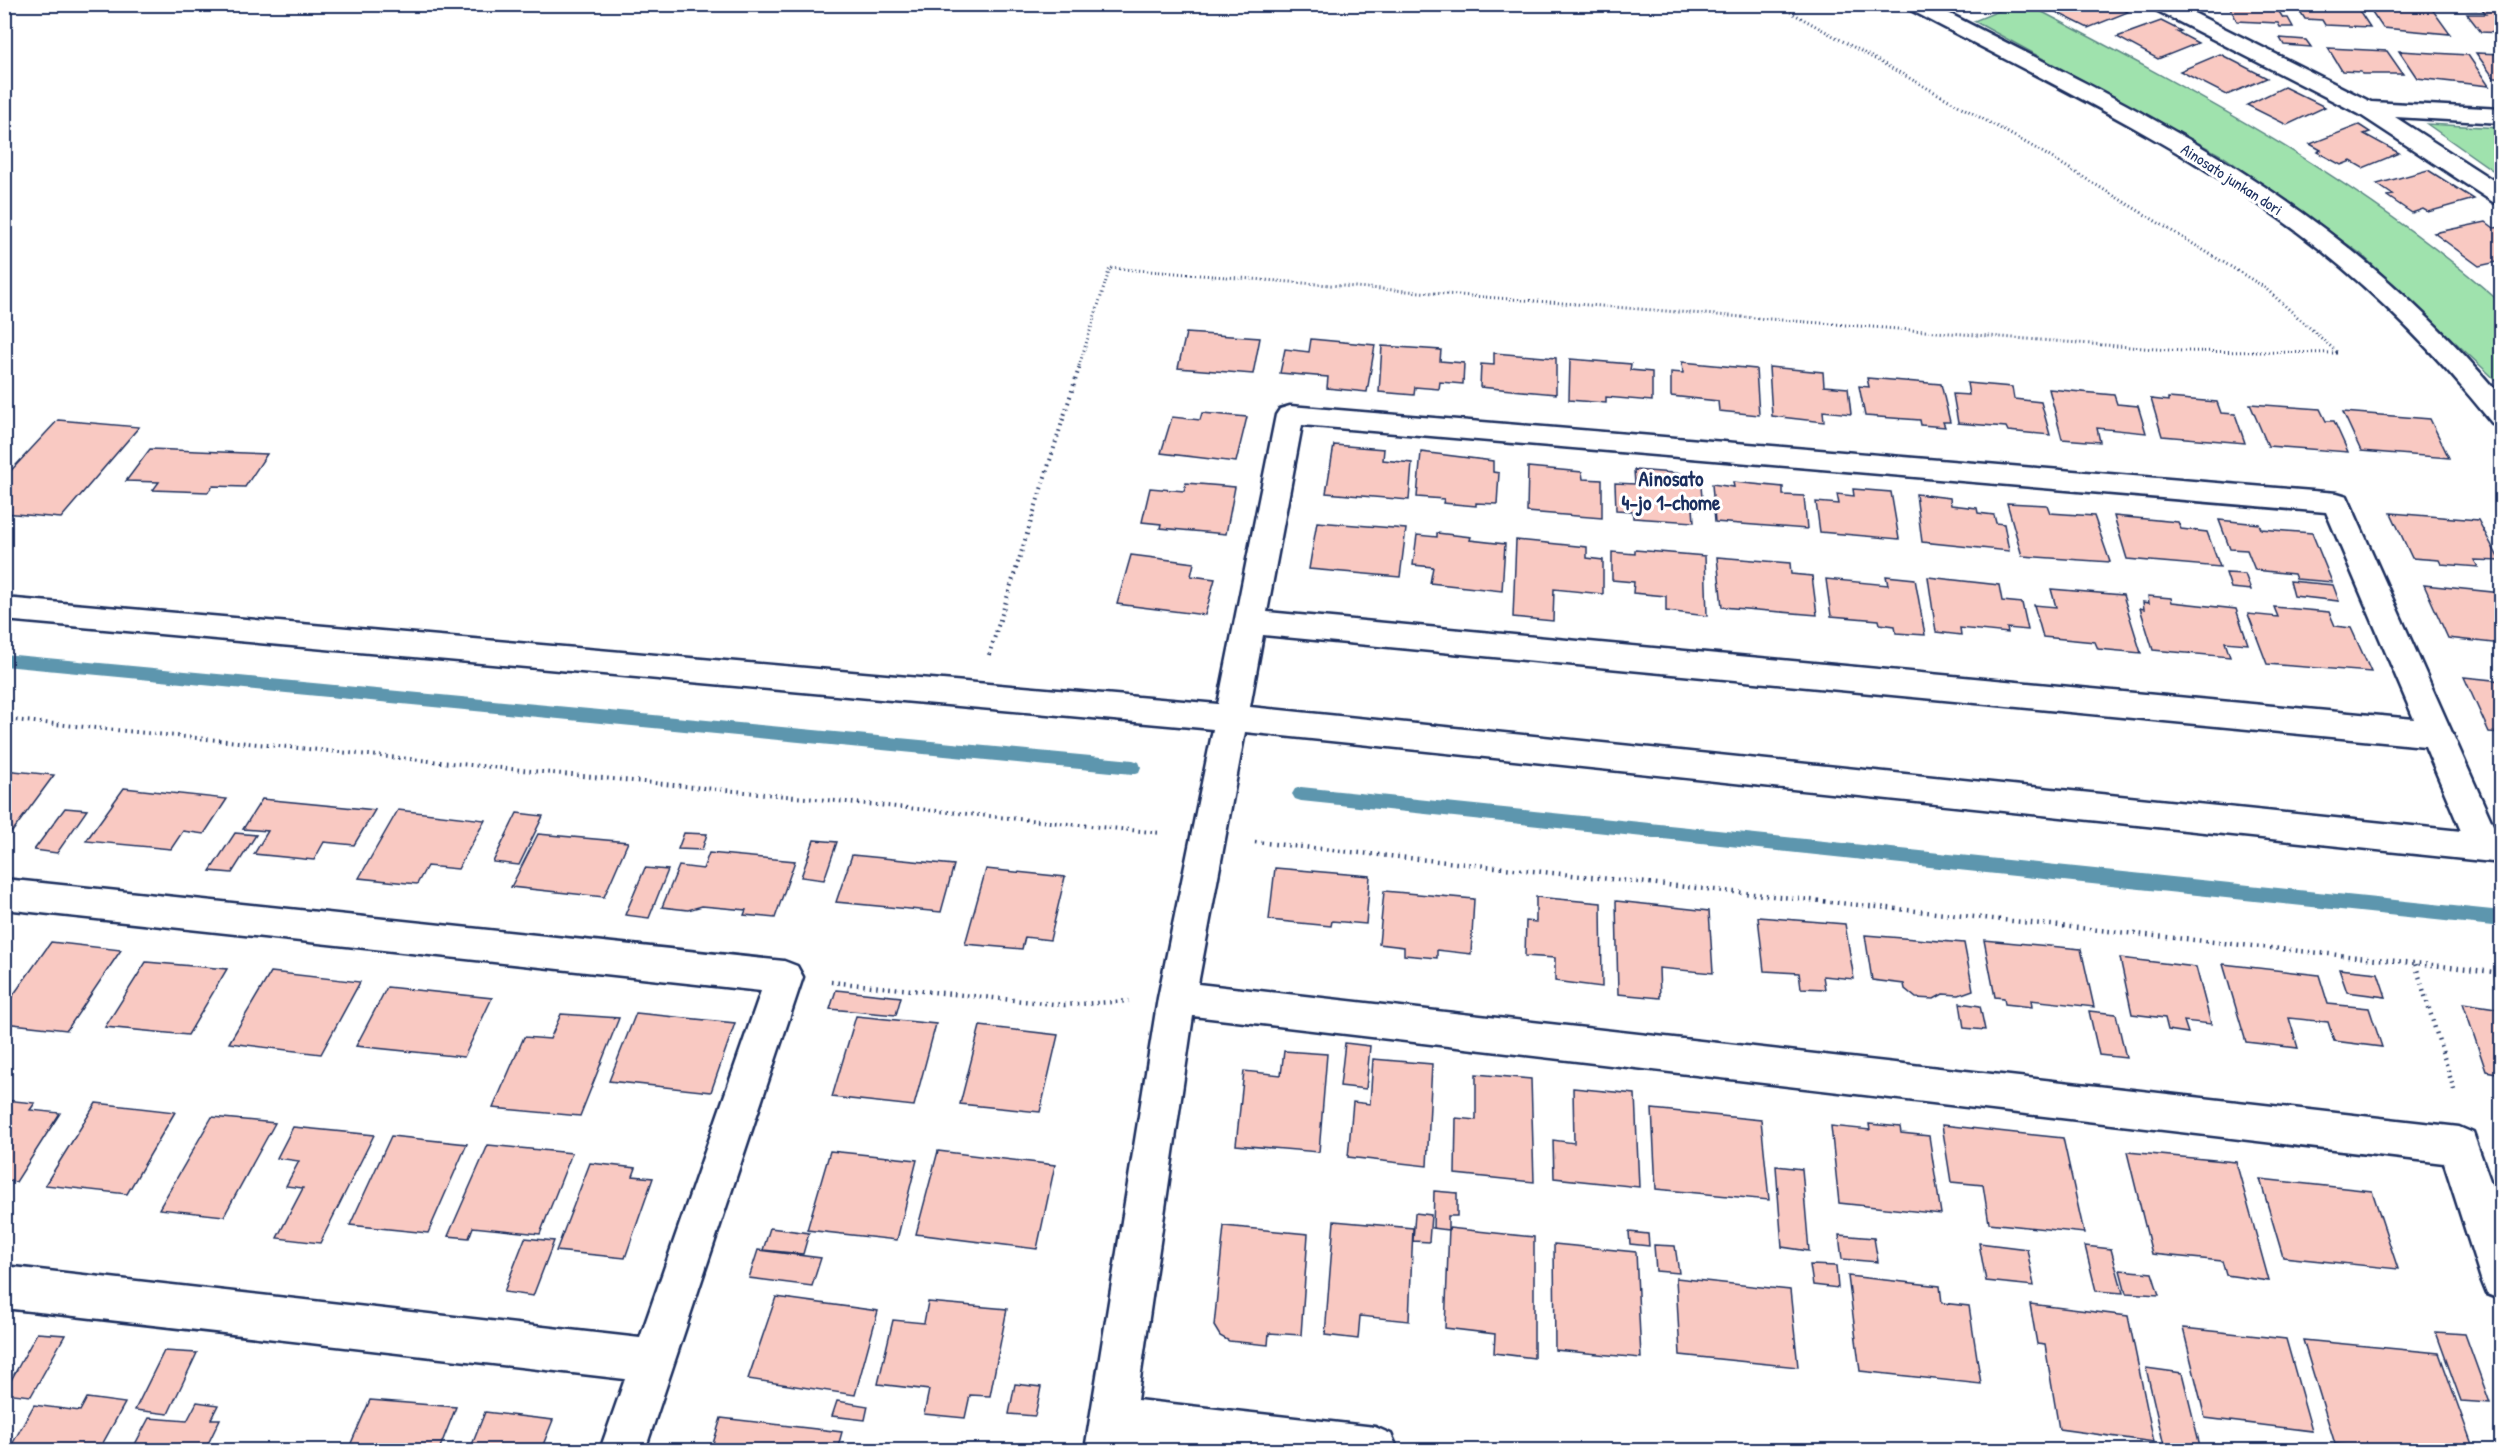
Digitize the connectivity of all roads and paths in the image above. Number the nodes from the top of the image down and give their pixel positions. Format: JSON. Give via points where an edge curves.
{"nodes":[{"id":1,"x":1776,"y":4,"type":"edge"},
{"id":2,"x":1914,"y":4,"type":"edge"},
{"id":3,"x":2159,"y":4,"type":"edge"},
{"id":4,"x":2367,"y":109,"type":"junction"},
{"id":5,"x":2502,"y":116,"type":"edge"},
{"id":6,"x":2502,"y":197,"type":"edge"},
{"id":7,"x":2502,"y":417,"type":"edge"},
{"id":8,"x":4,"y":609,"type":"edge"},
{"id":9,"x":1249,"y":622,"type":"junction"},
{"id":10,"x":989,"y":656,"type":"dead end"},
{"id":11,"x":4,"y":718,"type":"edge"},
{"id":12,"x":1230,"y":719,"type":"junction"},
{"id":13,"x":2437,"y":734,"type":"junction"},
{"id":14,"x":1208,"y":837,"type":"junction"},
{"id":15,"x":2494,"y":849,"type":"edge"},
{"id":16,"x":4,"y":894,"type":"edge"},
{"id":17,"x":2415,"y":963,"type":"junction"},
{"id":18,"x":2502,"y":973,"type":"edge"},
{"id":19,"x":784,"y":977,"type":"junction"},
{"id":20,"x":1177,"y":998,"type":"junction"},
{"id":21,"x":2454,"y":1090,"type":"dead end"},
{"id":22,"x":2502,"y":1279,"type":"edge"},
{"id":23,"x":4,"y":1287,"type":"edge"},
{"id":24,"x":654,"y":1361,"type":"junction"},
{"id":25,"x":1109,"y":1435,"type":"edge"},
{"id":26,"x":623,"y":1450,"type":"edge"},
{"id":27,"x":1375,"y":1450,"type":"edge"}],
"edges":[{"from":1,"to":10,"type":"path","via":[[2037,149],[2264,287],[2338,352],[2182,351],[1110,268]]},
{"from":2,"to":7,"type":"street","name":"Ainosato junkan dori","via":[[1947,12],[2172,140],[2301,223],[2420,325]]},
{"from":3,"to":4,"type":"street"},
{"from":4,"to":5,"type":"street"},
{"from":4,"to":6,"type":"street"},
{"from":8,"to":12,"type":"street"},
{"from":9,"to":12,"type":"street"},
{"from":9,"to":13,"type":"street"},
{"from":9,"to":13,"type":"street","via":[[1290,415],[2337,503]]},
{"from":11,"to":14,"type":"path"},
{"from":12,"to":14,"type":"street"},
{"from":12,"to":15,"type":"street"},
{"from":13,"to":15,"type":"street"},
{"from":14,"to":17,"type":"path"},
{"from":14,"to":20,"type":"street"},
{"from":16,"to":19,"type":"street"},
{"from":17,"to":18,"type":"path"},
{"from":17,"to":21,"type":"path"},
{"from":19,"to":20,"type":"path","via":[[1064,1005]]},
{"from":19,"to":24,"type":"street"},
{"from":20,"to":22,"type":"street","via":[[2459,1146]]},
{"from":20,"to":25,"type":"street"},
{"from":23,"to":24,"type":"street"},
{"from":24,"to":26,"type":"street"},
{"from":25,"to":27,"type":"street"}]}
